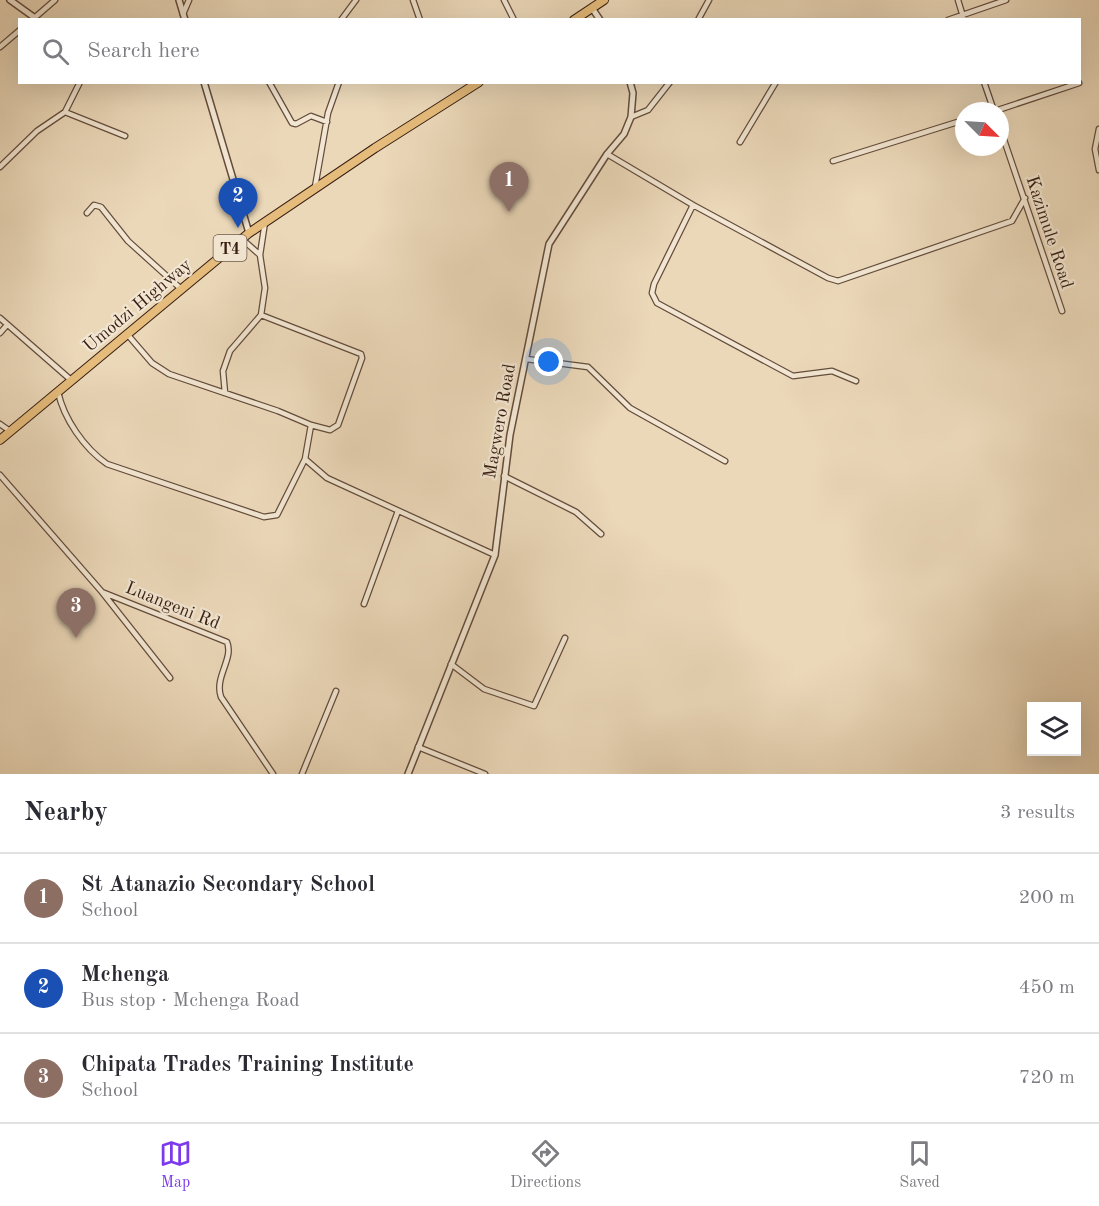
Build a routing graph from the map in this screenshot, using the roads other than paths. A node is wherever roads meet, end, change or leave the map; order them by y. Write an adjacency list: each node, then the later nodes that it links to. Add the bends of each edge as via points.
1 (10, 0): 14 (street)
2 (55, 0): 15 (street)
3 (179, 0): 12 (street)
4 (189, 0): 12 (street)
5 (356, 0): 16 (street)
6 (413, 0): 17 (street)
7 (504, 0): 18 (street)
8 (709, 0): 21 (street)
9 (958, 0): 13 (street)
10 (1006, 0): 13 (street)
11 (597, 3): 19 (highway); 20 (street)
12 (184, 17)
13 (963, 17)
14 (32, 18)
15 (34, 18)
16 (342, 18)
17 (419, 18)
18 (513, 18)
19 (577, 18)
20 (600, 18)
21 (699, 18)
22 (18, 32): 23 (street)
23 (0, 47)
24 (79, 84): 36 (street)
25 (205, 84): 53 (street)
26 (270, 84): 38 (street, via 292,123 311,116)
27 (338, 84): 38 (street)
28 (476, 84): 48 (highway, Umodzi Highway / T4)
29 (631, 84): 37 (street, Magwero Road)
30 (668, 84): 37 (street, via 648,110)
31 (775, 84): 42 (street)
32 (985, 84): 34 (street)
33 (1076, 84): 35 (street)
34 (992, 102)
35 (1009, 106)
36 (65, 112): 41 (street); 46 (street, via 37,131)
37 (631, 117): 44 (street, Magwero Road, via 624,134)
38 (327, 122): 48 (street)
39 (955, 123): 45 (street)
40 (1099, 129): 47 (street, via 1095,149)
41 (125, 136)
42 (740, 142)
43 (1009, 153): 49 (street, Kazimule Road)
44 (607, 154): 50 (street); 63 (street, Magwero Road, via 549,244)
45 (833, 161)
46 (0, 167)
47 (1099, 170)
48 (315, 187): 52 (highway, Umodzi Highway / T4)
49 (1025, 198): 50 (street, via 1012,221 838,281); 57 (street, Kazimule Road)
50 (693, 205): 65 (street, via 654,284 652,293 657,303 793,376 832,371)
51 (87, 213): 56 (street, via 94,205 101,207 128,241)
52 (265, 222): 53 (highway, Umodzi Highway / T4); 55 (street)
53 (249, 233): 54 (highway, Umodzi Highway / T4)
54 (242, 239): 55 (street); 56 (highway, Umodzi Highway / T4)
55 (260, 255): 58 (street, via 265,288)
56 (180, 288): 62 (highway, Umodzi Highway / T4)
57 (1062, 311)
58 (261, 315): 67 (street, via 230,351 224,371); 69 (street, via 361,354 338,424 330,430)
59 (0, 318): 60 (street)
60 (7, 325): 61 (street); 64 (street)
61 (0, 333)
62 (127, 334): 64 (highway, Umodzi Highway / T4); 67 (street, via 160,369)
63 (525, 360): 73 (street, via 588,367 630,408); 75 (street, Magwero Road)
64 (71, 380): 66 (highway, Umodzi Highway / T4)
65 (856, 381)
66 (58, 392): 70 (highway, Umodzi Highway / T4); 72 (street, via 63,414 107,464 264,517 277,515)
67 (225, 393): 69 (street)
68 (0, 424): 70 (street)
69 (311, 425): 72 (street)
70 (10, 431): 71 (highway, Umodzi Highway / T4)
71 (0, 440)
72 (305, 459): 76 (street, via 327,478)
73 (725, 461)
74 (0, 475): 79 (street, Luangeni Rd)
75 (504, 476): 77 (street, via 576,512); 78 (street, Magwero Road)
76 (398, 511): 78 (street); 80 (street)
77 (601, 534)
78 (495, 555): 82 (street, Magwero Road)
79 (102, 592): 83 (street, Luangeni Rd); 86 (street, Luangeni Rd, via 227,642 229,651 218,682 221,697)
80 (364, 604)
81 (564, 638): 82 (street, via 532,706 484,689)
82 (451, 664): 85 (street, Magwero Road)
83 (170, 678)
84 (336, 691): 87 (street)
85 (418, 747): 88 (street, Magwero Road); 89 (street)
86 (273, 774)
87 (302, 774)
88 (408, 774)
89 (485, 774)

